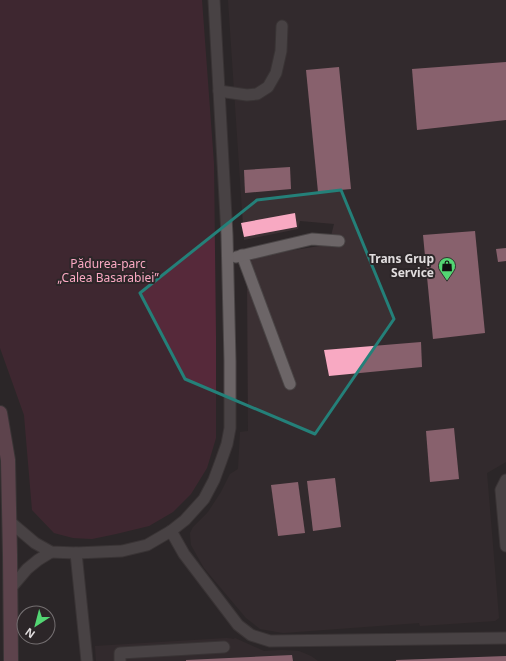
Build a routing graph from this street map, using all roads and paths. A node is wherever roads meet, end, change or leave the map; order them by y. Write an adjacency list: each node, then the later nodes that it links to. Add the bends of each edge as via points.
1 (214, 0): 3 (street)
2 (282, 26): 3 (street, via 281,51 276,73 268,87 257,94)
3 (219, 92): 6 (street)
4 (339, 241): 5 (street, via 312,239)
5 (242, 255): 6 (street); 7 (street)
6 (228, 259): 13 (street, via 230,428 227,444 204,499)
7 (290, 384)
8 (0, 413): 10 (main road)
9 (0, 448): 10 (main road)
10 (5, 461): 12 (main road)
11 (506, 480): 14 (street, via 501,490)
12 (9, 521): 15 (street, via 35,543); 17 (main road)
13 (171, 531): 16 (street, via 147,545 122,551); 18 (street, via 184,554 238,625 251,635 270,641)
14 (506, 546)
15 (51, 552): 16 (street); 17 (street, via 27,569)
16 (76, 553): 21 (street)
17 (7, 595): 20 (main road)
18 (506, 638)
19 (224, 647): 22 (street, via 120,653)
20 (11, 661)
21 (87, 661)
22 (120, 661)

